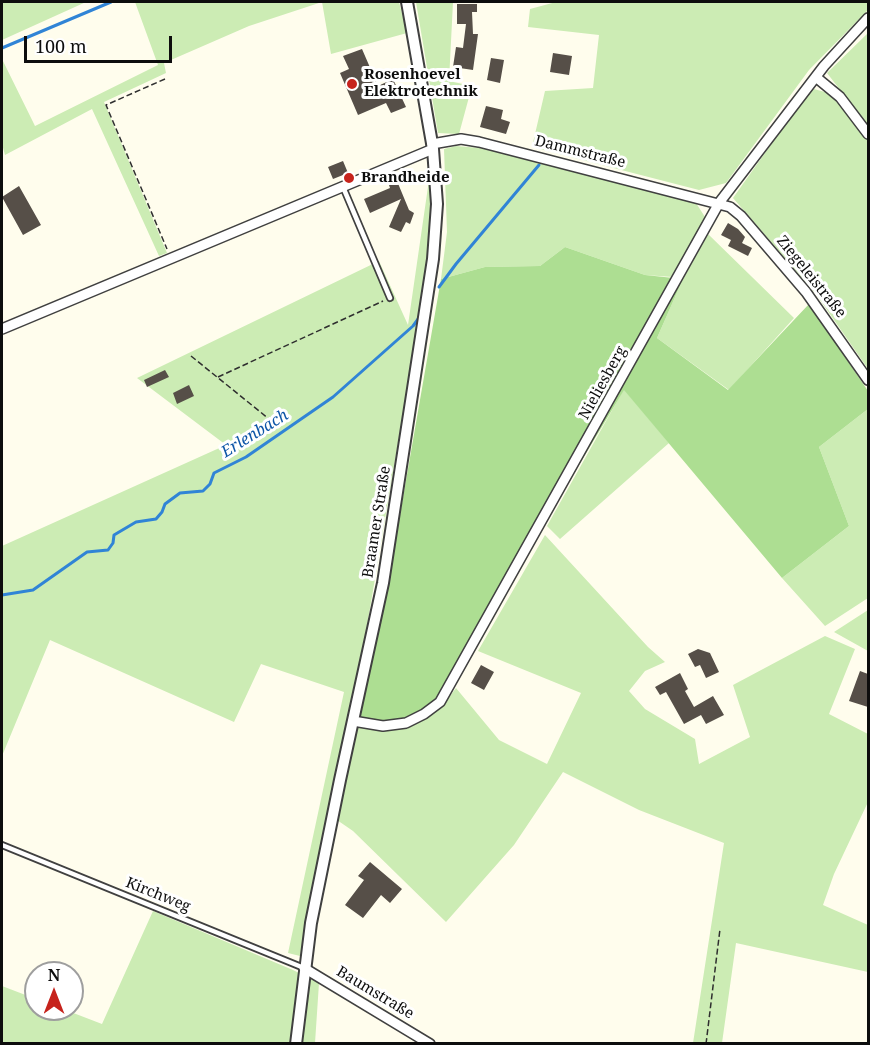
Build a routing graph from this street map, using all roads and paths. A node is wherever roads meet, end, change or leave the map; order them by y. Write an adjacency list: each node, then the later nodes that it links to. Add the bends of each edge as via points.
1 (407, 2): 6 (street, Braamer Straße)
2 (868, 18): 3 (street, Nieliesberg)
3 (817, 78): 5 (street, via 840,97); 8 (street, Nieliesberg)
4 (165, 79): 9 (path, via 106,105)
5 (868, 134)
6 (433, 146): 7 (street); 8 (street, Dammstraße, via 461,139 479,142); 16 (street, Braamer Straße, via 434,259 383,583)
7 (343, 187): 9 (street); 10 (lane)
8 (720, 203): 14 (street, Ziegeleistraße, via 741,216 806,292); 16 (street, Nieliesberg, via 440,702 406,723 383,726)
9 (171, 258): 11 (street)
10 (390, 298): 13 (path)
11 (2, 329)
12 (191, 356): 13 (path)
13 (218, 376): 15 (path)
14 (868, 380)
15 (274, 423)
16 (353, 721): 19 (street, Braamer Straße)
17 (2, 845): 19 (lane, Kirchweg)
18 (720, 928): 22 (path)
19 (304, 968): 20 (street, Braamer Straße); 21 (street, Baumstraße)
20 (297, 1044)
21 (430, 1044)
22 (706, 1044)

